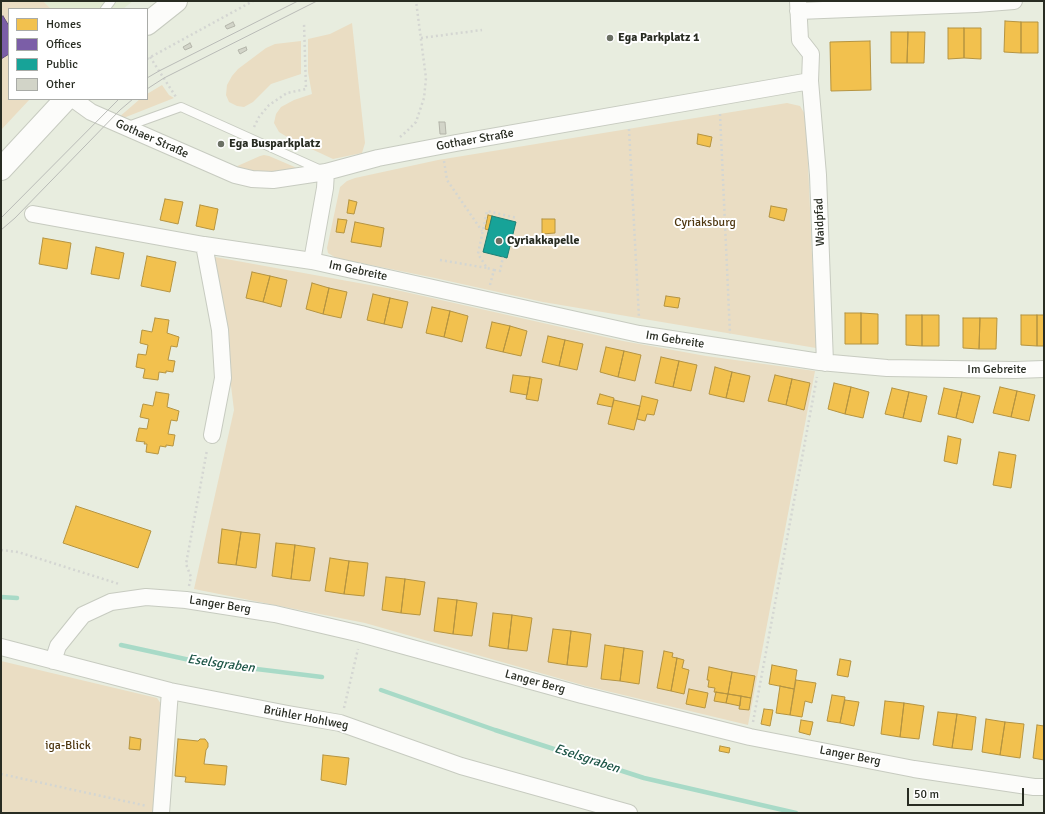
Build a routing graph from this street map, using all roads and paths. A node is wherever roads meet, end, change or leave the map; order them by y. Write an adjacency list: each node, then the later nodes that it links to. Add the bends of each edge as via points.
1 (176, 1): 6 (main road)
2 (253, 1): 10 (path)
3 (416, 1): 9 (path)
4 (1014, 1): 5 (street, via 976,4)
5 (798, 6): 11 (street, via 800,40 811,54)
6 (148, 23)
7 (304, 23): 18 (path, via 306,88 287,93 269,105 259,117)
8 (482, 30): 9 (path)
9 (421, 38): 19 (path, via 426,78 424,98 416,122 408,132)
10 (150, 57): 14 (path)
11 (810, 81): 22 (street, Gothaer Straße, via 456,143 378,158); 35 (street, Waidpfad, via 818,175)
12 (65, 100): 21 (main road)
13 (74, 100): 16 (street, Gothaer Straße, via 91,112)
14 (181, 107): 16 (lane); 18 (lane)
15 (720, 114): 34 (path)
16 (125, 127): 22 (street, Gothaer Straße, via 235,175 252,179 273,180)
17 (629, 129): 33 (path)
18 (249, 138): 22 (lane)
19 (397, 139)
20 (444, 160): 25 (path, via 447,180)
21 (1, 169)
22 (326, 172): 29 (street, Im Gebreite)
23 (33, 214): 26 (street, Im Gebreite)
24 (517, 218): 25 (path, via 487,211)
25 (483, 231): 30 (path, via 478,254)
26 (204, 244): 29 (street, Im Gebreite); 37 (street, via 220,330 223,378)
27 (503, 257): 31 (path, via 500,271)
28 (440, 260): 30 (path)
29 (312, 261): 35 (street, Im Gebreite, via 639,334)
30 (487, 268): 31 (path)
31 (494, 270): 32 (path)
32 (490, 283)
33 (639, 318)
34 (730, 334)
35 (823, 362): 36 (street, Im Gebreite, via 886,368); 46 (path)
36 (1044, 369)
37 (212, 435): 40 (path, via 186,564 191,577)
38 (1, 550): 39 (path, via 18,552 127,587)
39 (136, 598): 40 (street, Langer Berg); 43 (street, Langer Berg, via 111,602 83,615 58,646)
40 (186, 600): 46 (street, Langer Berg, via 276,614 361,634 582,696)
41 (359, 646): 45 (path)
42 (1, 647): 43 (street, Brühler Hohlweg)
43 (54, 661): 44 (street, Brühler Hohlweg)
44 (170, 691): 49 (street); 50 (street, Brühler Hohlweg, via 340,723 461,766)
45 (344, 707)
46 (750, 737): 48 (street, Langer Berg, via 914,769)
47 (1, 774): 49 (path)
48 (1044, 787)
49 (161, 811)
50 (629, 813)

